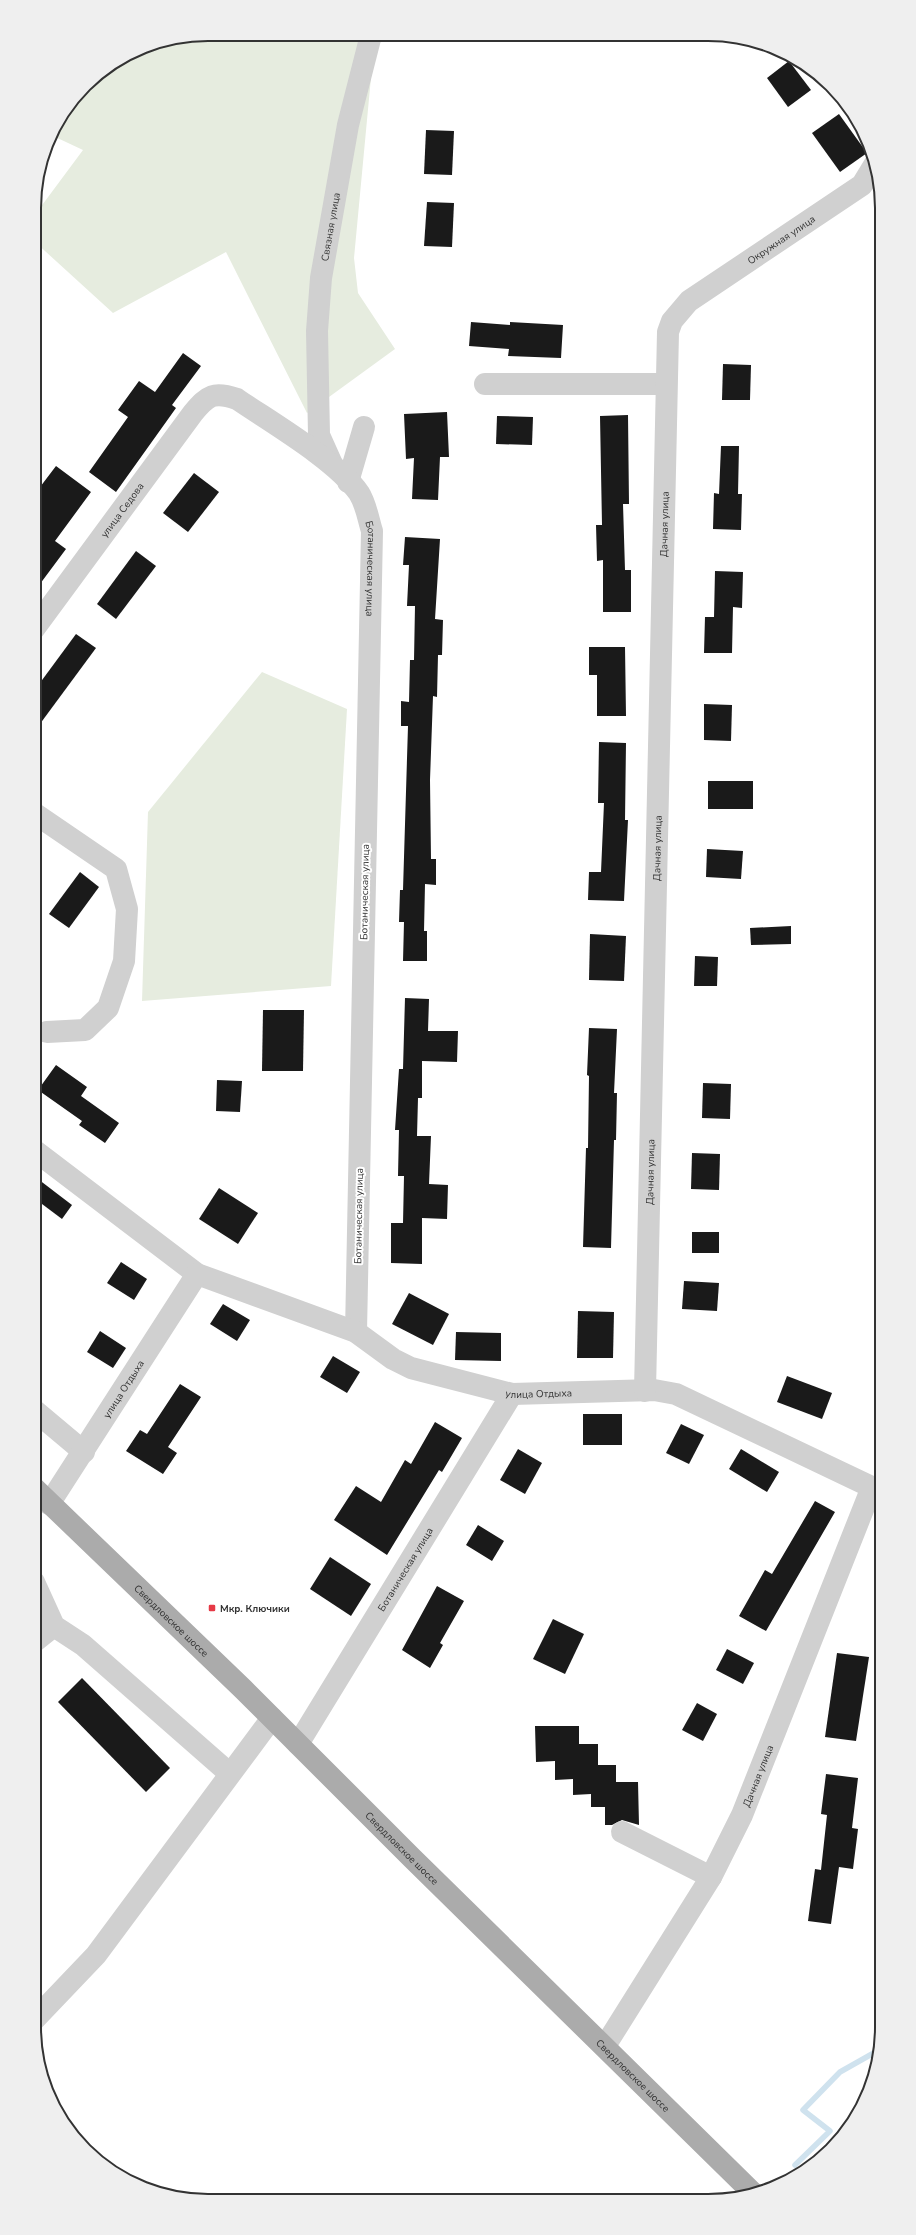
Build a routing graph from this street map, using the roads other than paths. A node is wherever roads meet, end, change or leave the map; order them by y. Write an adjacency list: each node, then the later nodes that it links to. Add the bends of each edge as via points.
1 (369, 41): 7 (street, Связная улица, via 348,125 321,278 317,331 319,435)
2 (871, 171): 3 (street, Окружная улица, via 862,185 689,301)
3 (681, 310): 5 (street, Дачная улица, via 672,321 668,332)
4 (485, 384): 5 (street)
5 (666, 384): 15 (street, Дачная улица)
6 (364, 427): 8 (street)
7 (333, 465): 8 (street, Ботаническая улица); 9 (street, улица Седова, via 237,399 226,395 213,395 193,413)
8 (348, 482): 14 (street, Ботаническая улица, via 359,493 372,531)
9 (41, 619)
10 (41, 818): 11 (street, via 116,869 127,909 124,961 108,1008 85,1030)
11 (47, 1032)
12 (41, 1155): 13 (street, улица Отдыха)
13 (197, 1274): 14 (street, улица Отдыха); 18 (street, улица Отдыха)
14 (356, 1332): 16 (street, улица Отдыха, via 393,1359 411,1368)
15 (645, 1391): 16 (street, улица Отдыха); 19 (street, улица Отдыха, via 676,1394)
16 (512, 1394): 26 (street, Ботаническая улица)
17 (41, 1416): 18 (street)
18 (84, 1452): 21 (street, улица Отдыха)
19 (875, 1488)
20 (875, 1494): 29 (street, Дачная улица, via 742,1815)
21 (42, 1498): 25 (main road, Свердловское шоссе)
22 (41, 1597): 23 (street)
23 (54, 1626): 24 (street); 27 (street, via 89,1650)
24 (41, 1636)
25 (272, 1718): 26 (main road, Свердловское шоссе); 27 (street)
26 (298, 1744): 31 (main road, Свердловское шоссе)
27 (229, 1773): 30 (street, via 96,1955)
28 (622, 1832): 29 (street)
29 (712, 1877): 31 (street, Дачная улица)
30 (41, 2013)
31 (605, 2046): 32 (main road, Свердловское шоссе)
32 (749, 2189)

